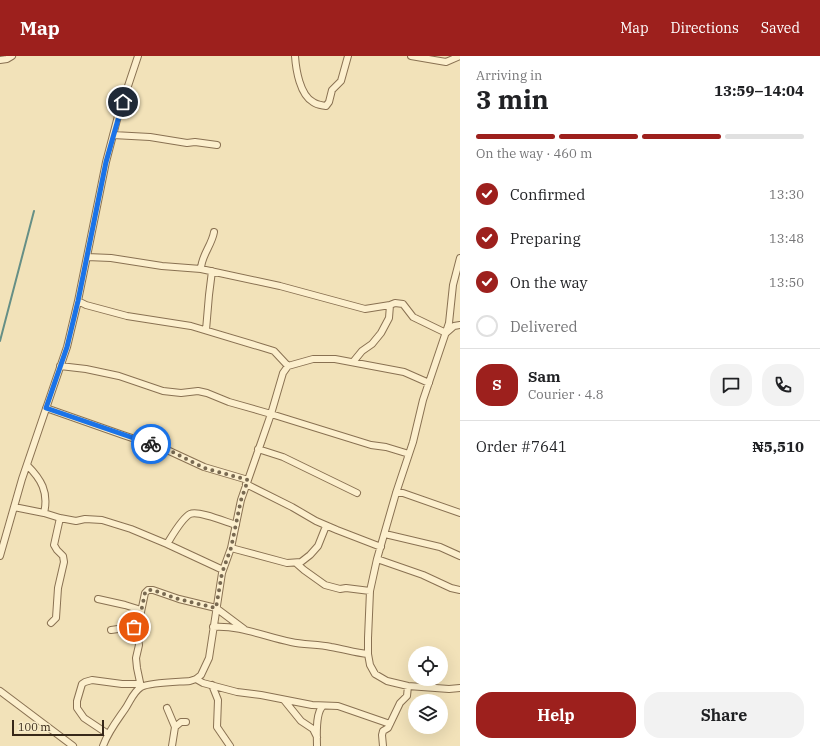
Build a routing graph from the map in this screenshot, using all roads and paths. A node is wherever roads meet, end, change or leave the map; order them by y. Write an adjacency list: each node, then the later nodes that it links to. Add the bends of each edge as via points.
1 (138, 56): 8 (street)
2 (295, 56): 3 (street, via 297,75 306,96 312,102 326,106 330,102 332,90 341,81)
3 (348, 56)
4 (411, 56): 5 (street, via 446,62)
5 (460, 56)
6 (9, 57): 7 (street)
7 (0, 60)
8 (113, 135): 9 (street); 11 (street)
9 (217, 145)
10 (214, 232): 13 (street)
11 (87, 257): 13 (street); 15 (street)
12 (460, 258): 19 (street)
13 (201, 269): 14 (street)
14 (212, 271): 16 (street, via 365,309); 18 (street)
15 (78, 301): 18 (street, via 127,316); 21 (street)
16 (390, 305): 19 (street, via 403,304 413,317); 20 (street, via 389,318 381,333)
17 (460, 325): 19 (street, via 454,326)
18 (206, 330): 22 (street, via 274,351)
19 (446, 333): 23 (street)
20 (353, 362): 22 (street, via 335,358 313,359); 23 (street, via 404,372)
21 (60, 366): 24 (street); 25 (street, via 119,376 163,391 181,394 198,391 207,393 228,402)
22 (288, 366): 25 (street, via 283,373)
23 (429, 383): 27 (street)
24 (46, 408): 28 (street); 29 (street, via 123,436 165,448 204,468)
25 (271, 414): 26 (street); 27 (street)
26 (258, 449): 29 (street); 30 (street, via 283,457)
27 (409, 454): 31 (street)
28 (27, 464): 32 (street); 33 (street, via 46,493)
29 (247, 482): 36 (street); 37 (street)
30 (357, 493)
31 (396, 493): 34 (street, via 404,493); 38 (street)
32 (14, 508): 33 (street); 42 (street)
33 (44, 513): 35 (street)
34 (460, 513)
35 (60, 518): 39 (street, via 76,521 102,520); 52 (street, via 54,545 63,556 64,562 58,588 56,618)
36 (236, 525): 39 (street, via 197,513 190,514 182,521); 41 (street)
37 (326, 526): 40 (street); 45 (street, via 318,546 301,562)
38 (385, 534): 40 (street); 43 (street, via 440,547)
39 (167, 544): 46 (street)
40 (381, 547): 44 (street)
41 (231, 548): 45 (street, via 287,563); 46 (street)
42 (0, 556)
43 (460, 556)
44 (377, 560): 47 (street); 48 (street)
45 (296, 563): 48 (street, via 325,585)
46 (223, 570): 50 (street)
47 (460, 590)
48 (370, 591): 57 (street)
49 (98, 598): 51 (street)
50 (216, 608): 51 (street, via 148,590); 53 (street); 54 (street)
51 (141, 610): 56 (street)
52 (51, 623)
53 (213, 628): 54 (street); 58 (street, via 209,658 201,675)
54 (244, 629): 57 (street, via 292,643)
55 (111, 630): 56 (street, via 134,627)
56 (137, 631): 61 (street, via 139,645 136,668)
57 (368, 654): 62 (street, via 375,674 387,681)
58 (196, 679): 60 (street); 61 (street)
59 (126, 684): 61 (street); 65 (street); 72 (street, via 92,680 82,684 77,708 84,718)
60 (212, 685): 66 (street); 77 (street, via 218,700 217,727)
61 (141, 686): 65 (street)
62 (408, 686): 63 (street); 70 (street, via 406,696)
63 (460, 688)
64 (0, 691): 74 (street)
65 (134, 694): 72 (street)
66 (284, 700): 67 (street); 73 (street, via 301,721 313,729)
67 (323, 706): 70 (street, via 338,706); 73 (street, via 318,714)
68 (167, 708): 71 (street)
69 (186, 722): 71 (street, via 181,722)
70 (390, 724): 79 (street, via 383,731)
71 (175, 727): 76 (street)
72 (108, 734): 75 (street)
73 (317, 737): 78 (street)
74 (73, 746)
75 (103, 746)
76 (172, 746)
77 (230, 746)
78 (317, 746)
79 (383, 746)

